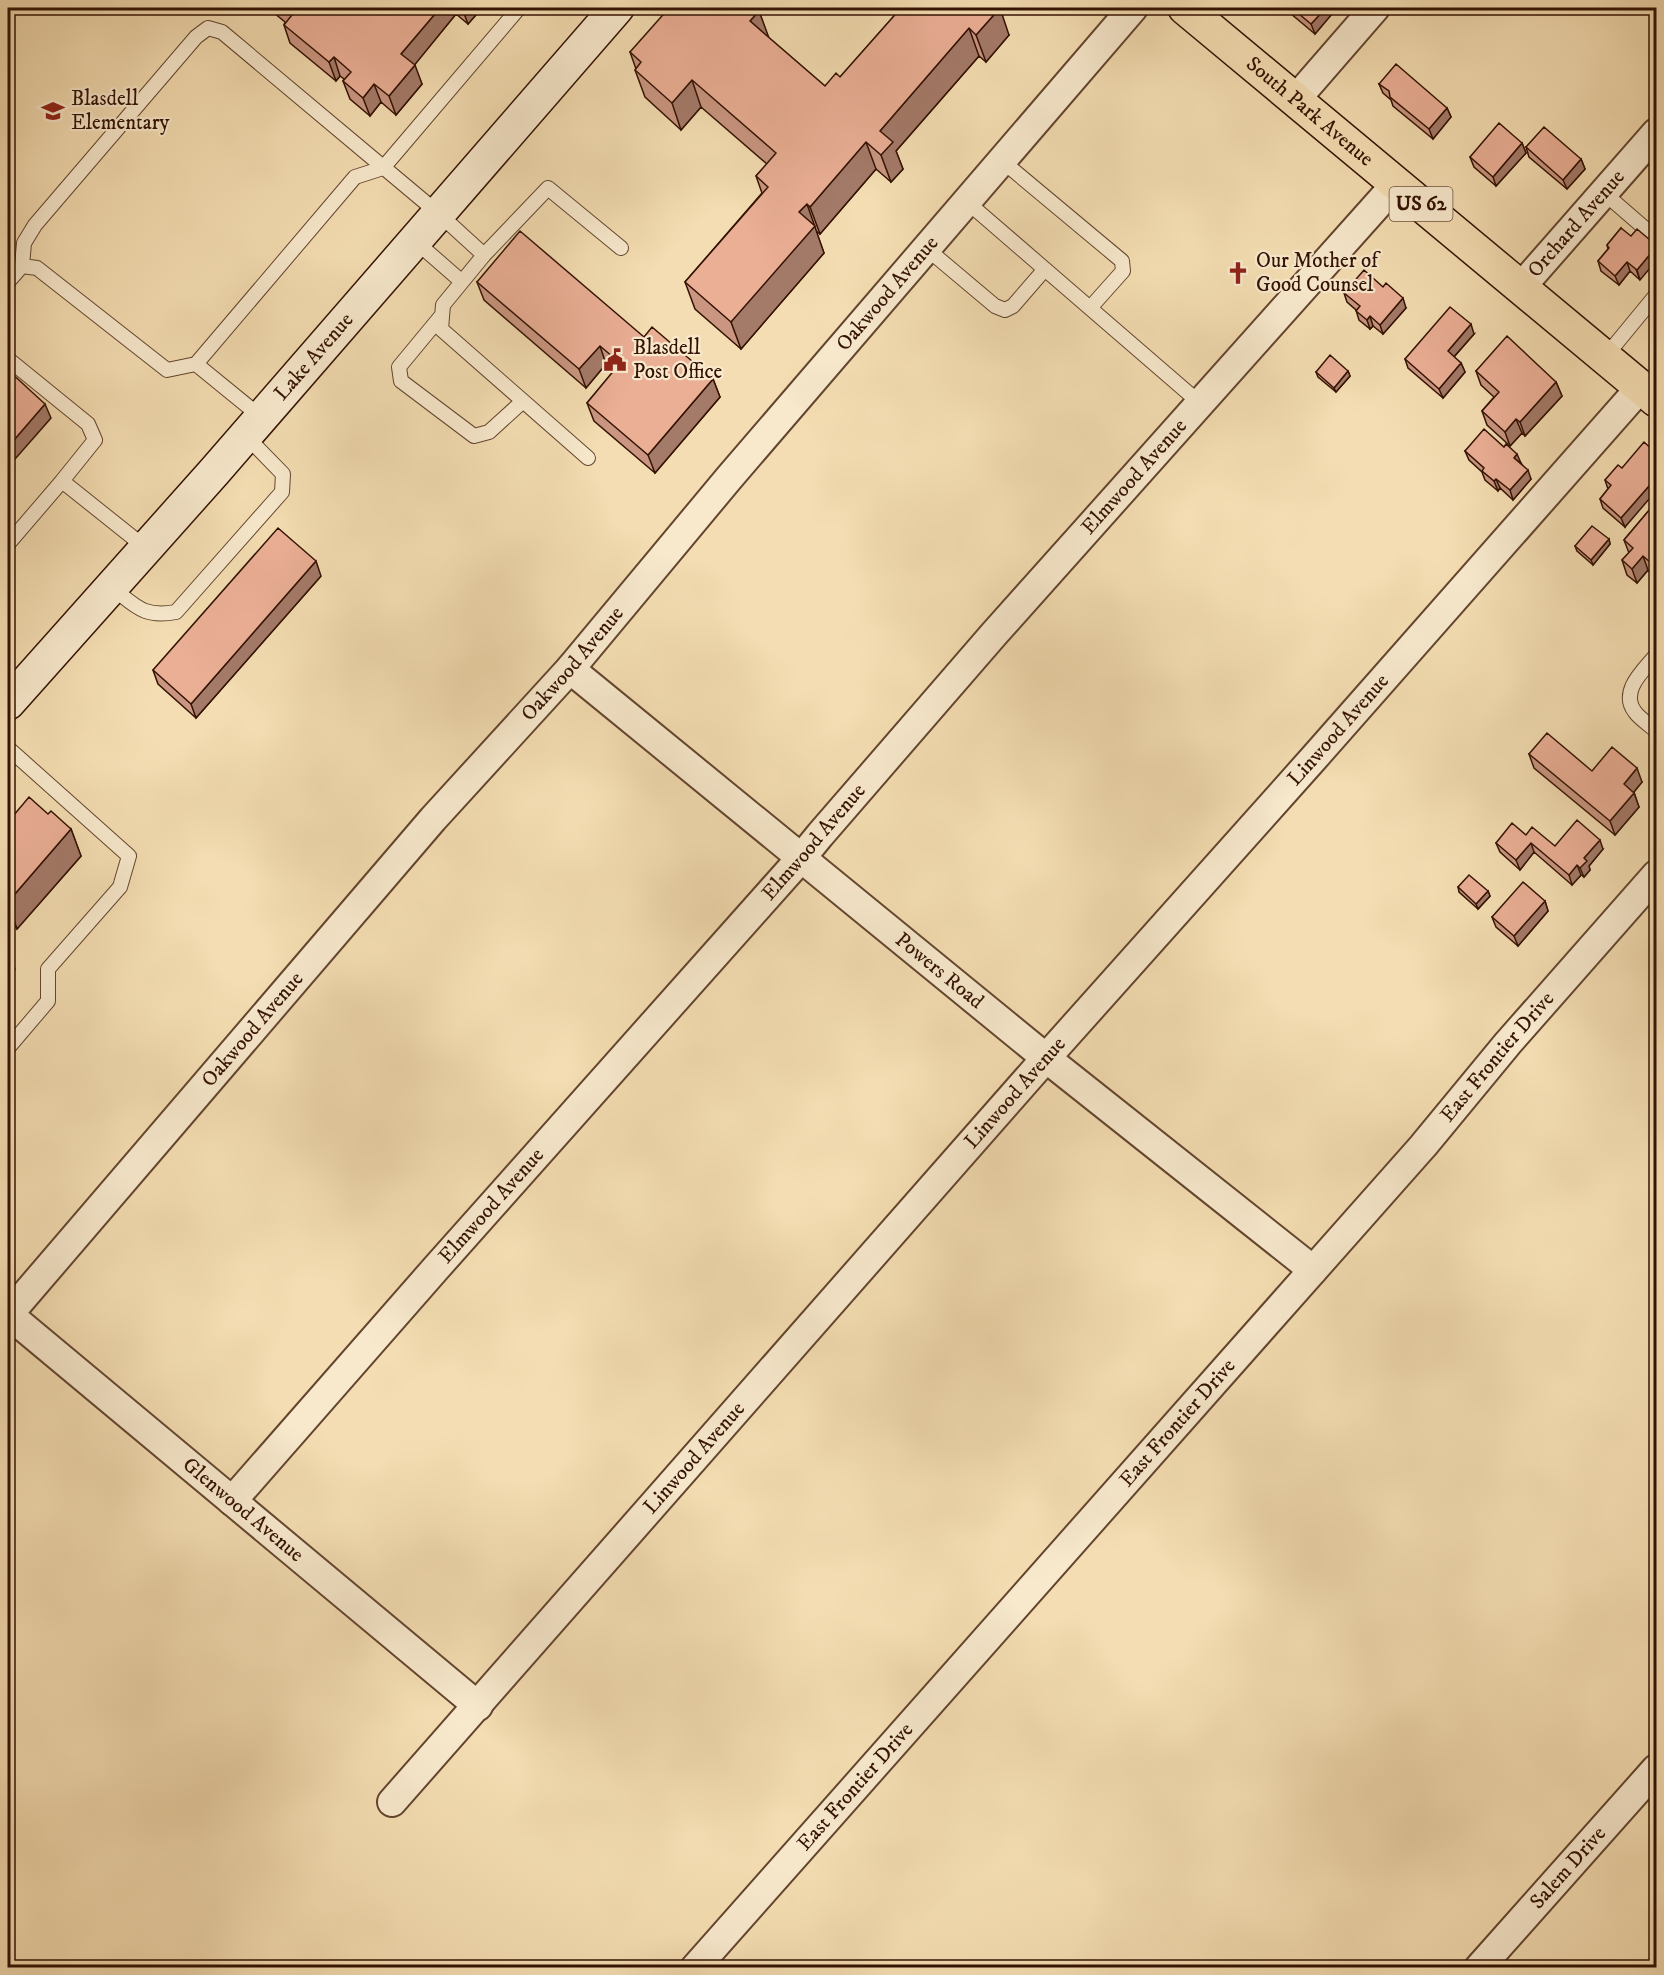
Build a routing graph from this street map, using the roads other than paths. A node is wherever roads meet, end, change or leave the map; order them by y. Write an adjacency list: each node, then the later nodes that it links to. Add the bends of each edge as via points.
1 (519, 8): 9 (lane)
2 (1132, 8): 8 (street, Oakwood Avenue)
3 (1185, 8): 6 (main road, South Park Avenue / US 62)
4 (1375, 8): 6 (street)
5 (607, 14): 13 (street, Lake Avenue)
6 (1296, 99): 10 (main road, South Park Avenue / US 62)
7 (1656, 133): 11 (street, Orchard Avenue)
8 (1001, 160): 12 (street, Oakwood Avenue); 25 (lane, via 1122,261 1123,271)
9 (383, 168): 13 (lane); 19 (lane, via 222,32 208,28 196,37 35,225 24,243); 29 (lane, via 355,177)
10 (1396, 184): 23 (main road, South Park Avenue / US 62); 32 (street, Elmwood Avenue)
11 (1604, 193): 14 (lane); 23 (street, Orchard Avenue)
12 (966, 201): 17 (street, Oakwood Avenue); 20 (lane)
13 (438, 213): 15 (street, Lake Avenue); 18 (lane)
14 (1656, 238)
15 (414, 240): 21 (lane); 33 (street, Lake Avenue)
16 (621, 248): 18 (lane, via 548,188)
17 (926, 248): 20 (lane, via 995,306 1005,310); 40 (street, Oakwood Avenue)
18 (484, 255): 21 (lane)
19 (22, 266): 22 (lane); 29 (lane, via 37,268 167,370)
20 (1045, 269): 25 (lane)
21 (461, 281): 26 (lane, via 443,305)
22 (8, 282)
23 (1521, 287): 27 (main road, South Park Avenue / US 62)
24 (1656, 295): 27 (lane)
25 (1090, 308): 32 (lane)
26 (442, 315): 31 (lane, via 441,329); 31 (lane, via 399,367 401,381 474,436 489,432)
27 (1605, 357): 30 (main road, South Park Avenue / US 62)
28 (8, 359): 35 (lane, via 88,424 95,440)
29 (196, 364): 33 (lane)
30 (1649, 393): 47 (street, Linwood Avenue, via 1313,759)
31 (523, 401): 34 (lane)
32 (1201, 404): 44 (street, Elmwood Avenue, via 994,634)
33 (253, 426): 37 (street, Lake Avenue); 38 (lane, via 283,474 282,492 176,612 145,613)
34 (588, 458)
35 (62, 481): 36 (lane); 37 (lane)
36 (8, 544)
37 (146, 548): 38 (street, Lake Avenue)
38 (111, 587): 41 (street, Lake Avenue)
39 (1656, 655): 42 (lane, via 1632,683 1629,699 1635,712)
40 (570, 669): 44 (street, Powers Road); 49 (street, Oakwood Avenue, via 433,819)
41 (8, 704)
42 (1656, 731)
43 (8, 748): 46 (lane, via 129,856 120,887 48,969 48,1001)
44 (802, 857): 47 (street, Powers Road); 50 (street, Elmwood Avenue)
45 (1656, 875): 48 (street, East Frontier Drive)
46 (8, 1048)
47 (1046, 1058): 48 (street, Powers Road); 51 (street, Linwood Avenue)
48 (1313, 1270): 54 (street, East Frontier Drive)
49 (8, 1314): 50 (street, Glenwood Avenue)
50 (232, 1501): 51 (street, Glenwood Avenue)
51 (478, 1706): 53 (street, Linwood Avenue)
52 (1656, 1769): 55 (street, Salem Drive)
53 (392, 1802)
54 (695, 1968)
55 (1479, 1968)

